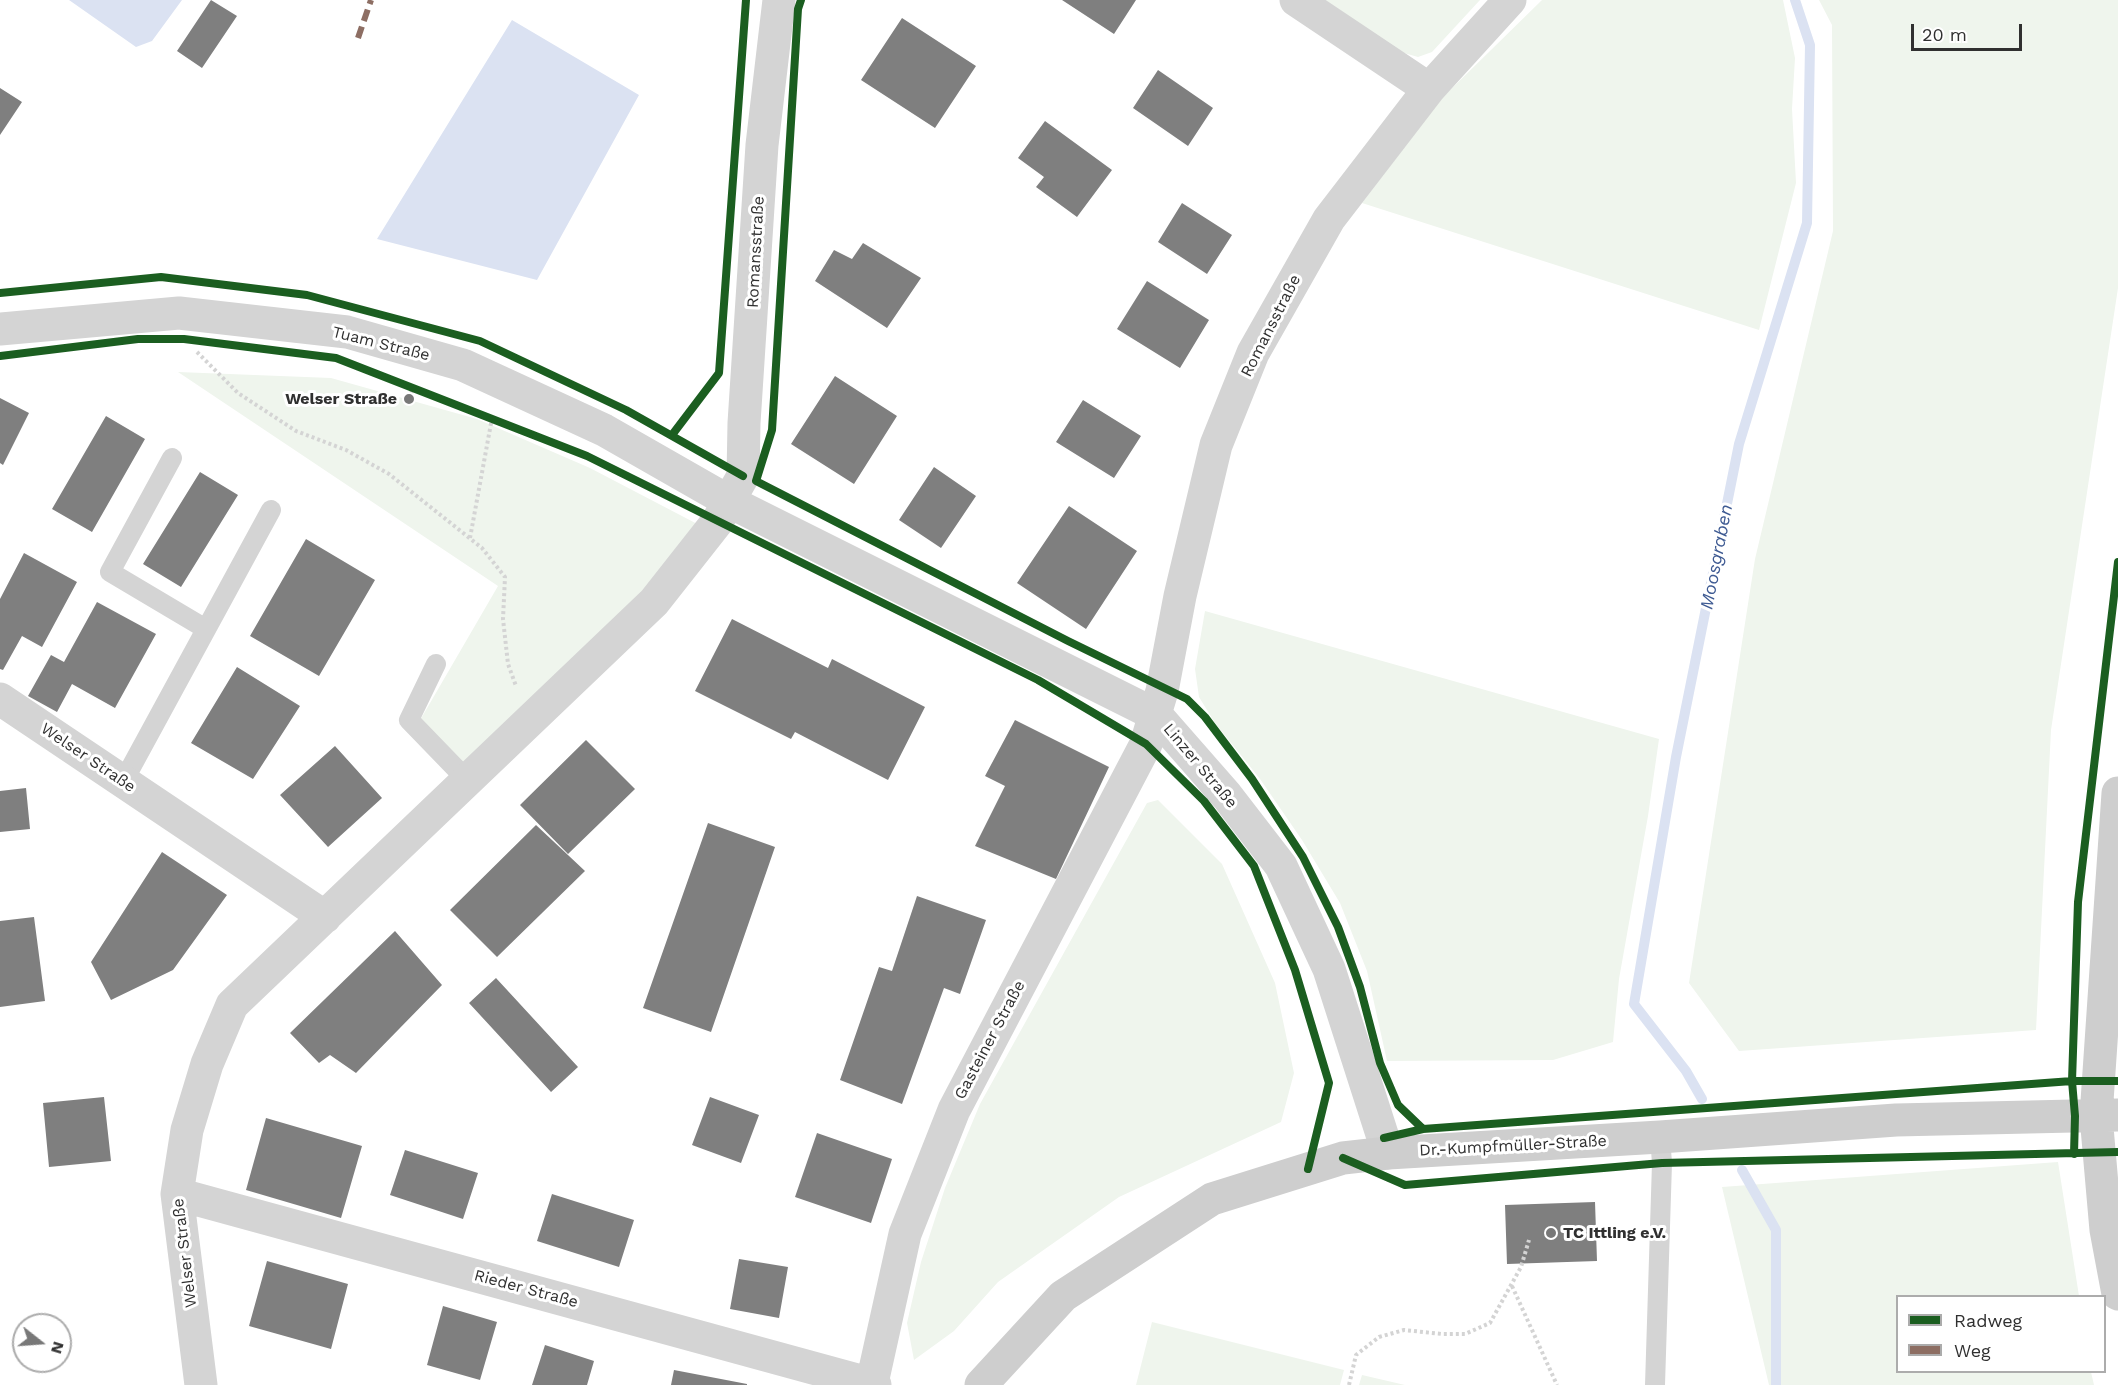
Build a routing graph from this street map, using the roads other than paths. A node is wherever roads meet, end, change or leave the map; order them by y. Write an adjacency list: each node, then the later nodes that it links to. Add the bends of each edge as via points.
1 (779, 0): 7 (street, Romansstraße, via 762,145 743,476)
2 (1296, 0): 4 (street)
3 (1510, 0): 4 (street, Romansstraße)
4 (1429, 89): 12 (street, Romansstraße, via 1329,219 1253,353 1216,445)
5 (0, 329): 7 (street, Tuam Straße, via 178,313 347,332 463,365 604,430)
6 (172, 458): 9 (lane, via 110,572)
7 (730, 502): 12 (street, Linzer Straße); 13 (street, Welser Straße, via 654,602)
8 (271, 510): 9 (lane)
9 (206, 628): 14 (lane)
10 (436, 664): 13 (lane, via 409,720)
11 (0, 699): 14 (street, Welser Straße)
12 (1156, 715): 19 (street, Linzer Straße, via 1227,796 1281,866 1329,969); 22 (street, Gasteiner Straße, via 1146,744 954,1110 905,1234)
13 (468, 781): 16 (street, Welser Straße)
14 (123, 782): 16 (street, Welser Straße)
15 (2118, 793): 17 (street)
16 (325, 917): 20 (street, Welser Straße, via 232,1005 207,1064 187,1130)
17 (2107, 1116): 18 (street, Dr.-Kumpfmüller-Straße, via 1896,1119); 21 (street, via 2106,1230)
18 (1660, 1137): 19 (street, Dr.-Kumpfmüller-Straße); 25 (lane)
19 (1388, 1154): 24 (street, Dr.-Kumpfmüller-Straße, via 1343,1158 1212,1199 1063,1296)
20 (177, 1194): 22 (street, Rieder Straße); 23 (street, Welser Straße)
21 (2118, 1294)
22 (873, 1384)
23 (201, 1385)
24 (981, 1385)
25 (1655, 1385)

